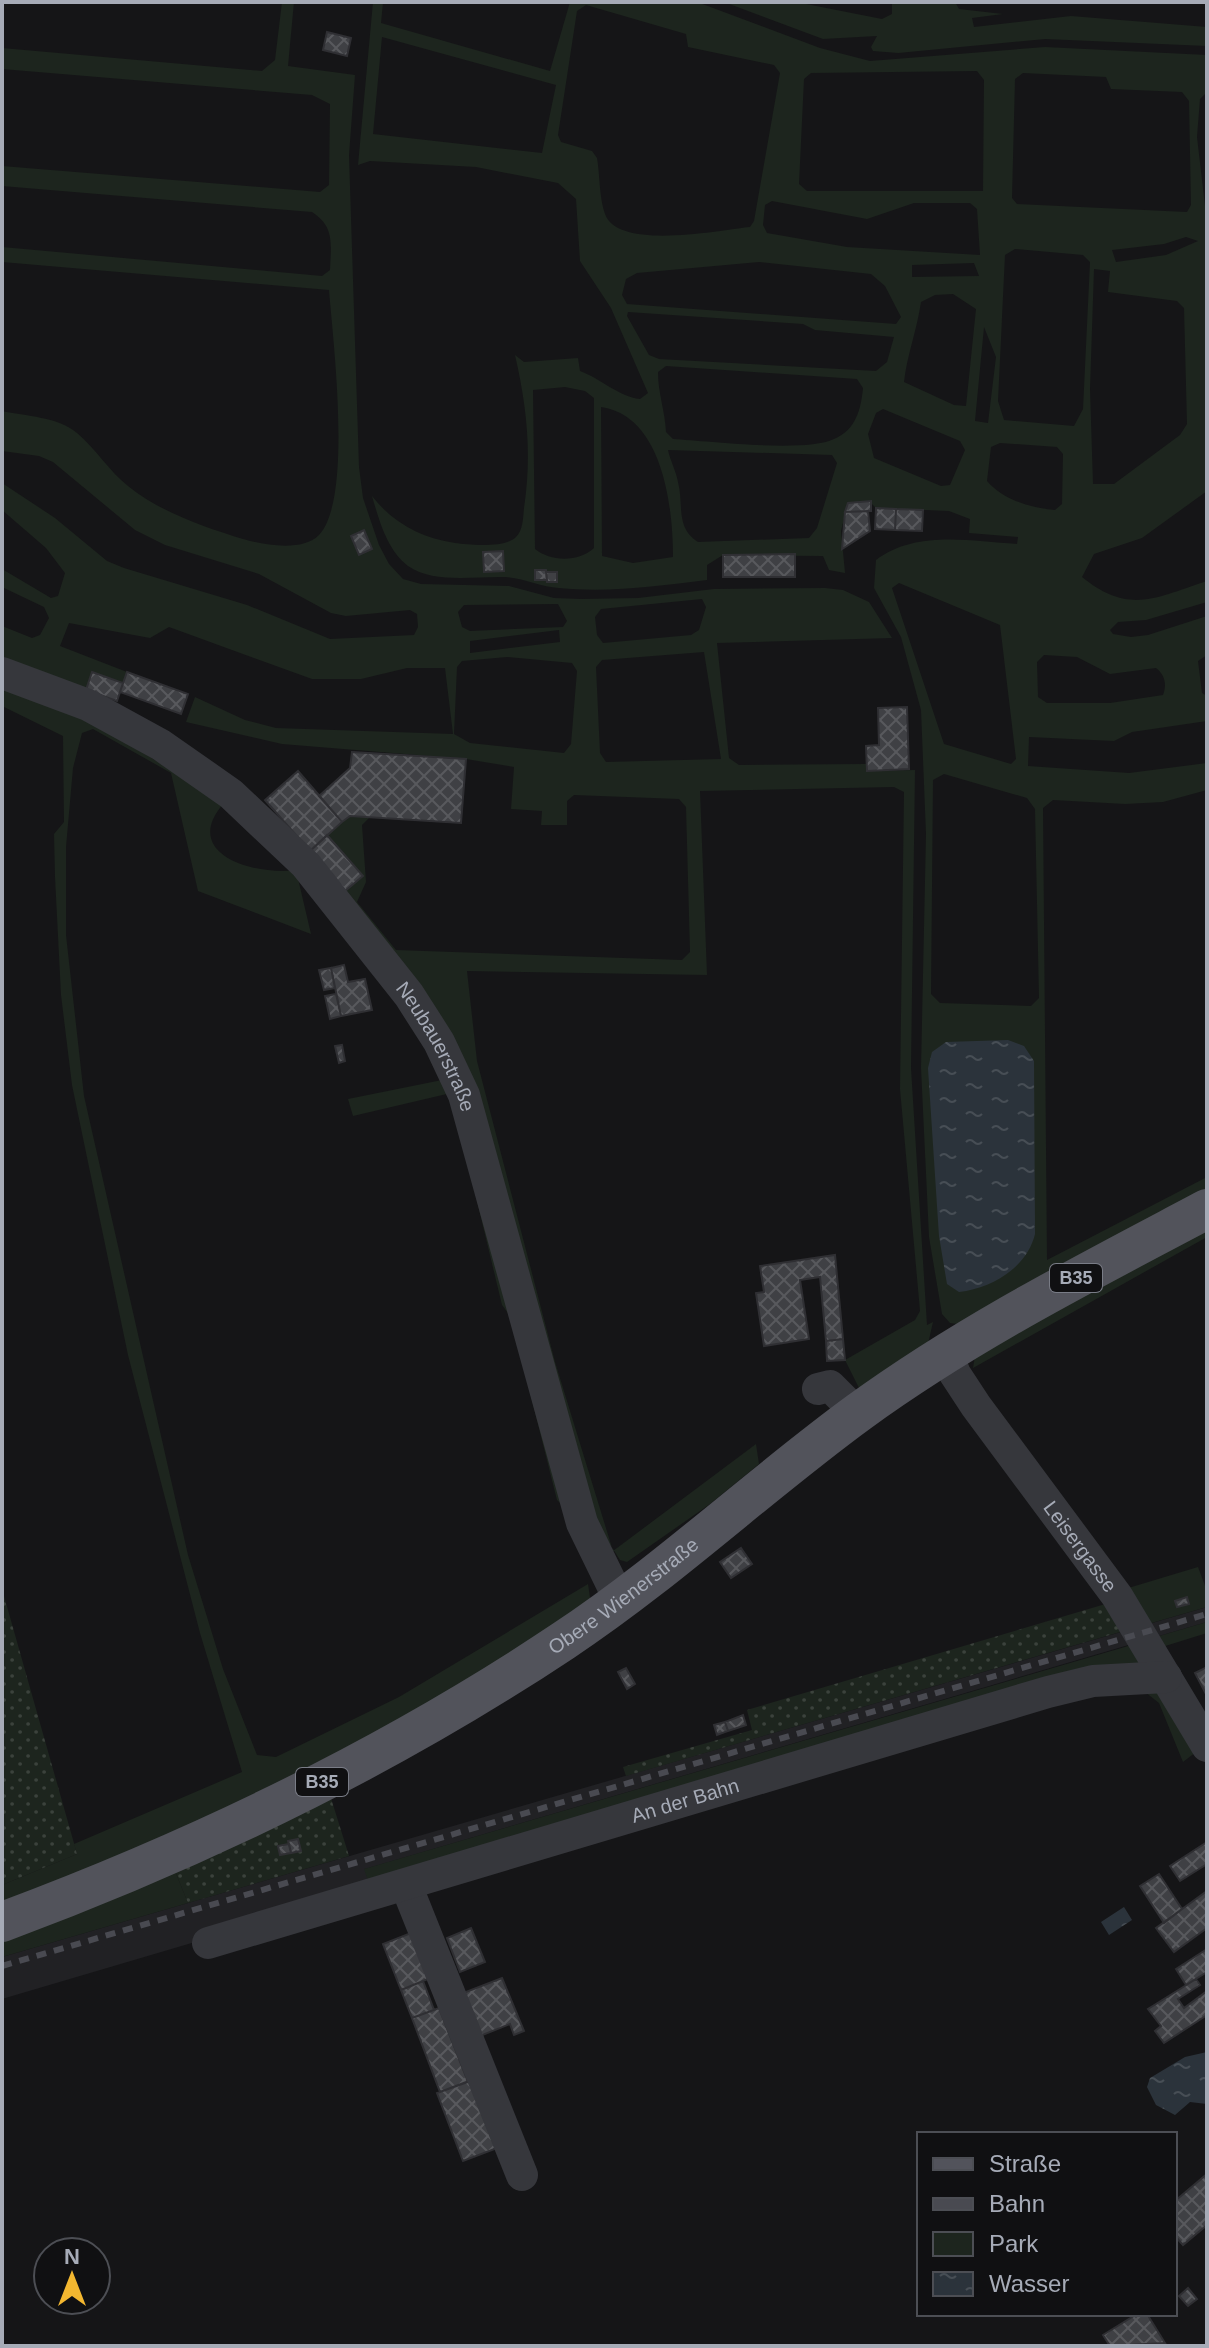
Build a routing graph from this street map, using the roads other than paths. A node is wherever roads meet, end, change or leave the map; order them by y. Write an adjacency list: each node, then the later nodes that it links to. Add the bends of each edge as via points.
1 (2, 673): 6 (street, Neubauerstraße, via 88,705 161,745 231,794 306,865 409,995 464,1095 582,1523)
2 (1207, 1209): 3 (main road, Obere Wienerstraße / B35)
3 (946, 1351): 5 (main road, Obere Wienerstraße / B35); 7 (street, Leisergasse, via 976,1406 1117,1596)
4 (818, 1389): 5 (street, via 830,1386)
5 (857, 1413): 6 (main road, Obere Wienerstraße / B35)
6 (620, 1601): 10 (main road, Obere Wienerstraße / B35, via 488,1689 322,1782 144,1866)
7 (1166, 1677): 8 (street, Leisergasse); 9 (street, An der Bahn, via 1093,1681 1048,1692)
8 (1207, 1746)
9 (406, 1885): 11 (street, An der Bahn); 12 (street)
10 (2, 1922)
11 (208, 1943)
12 (522, 2175)

